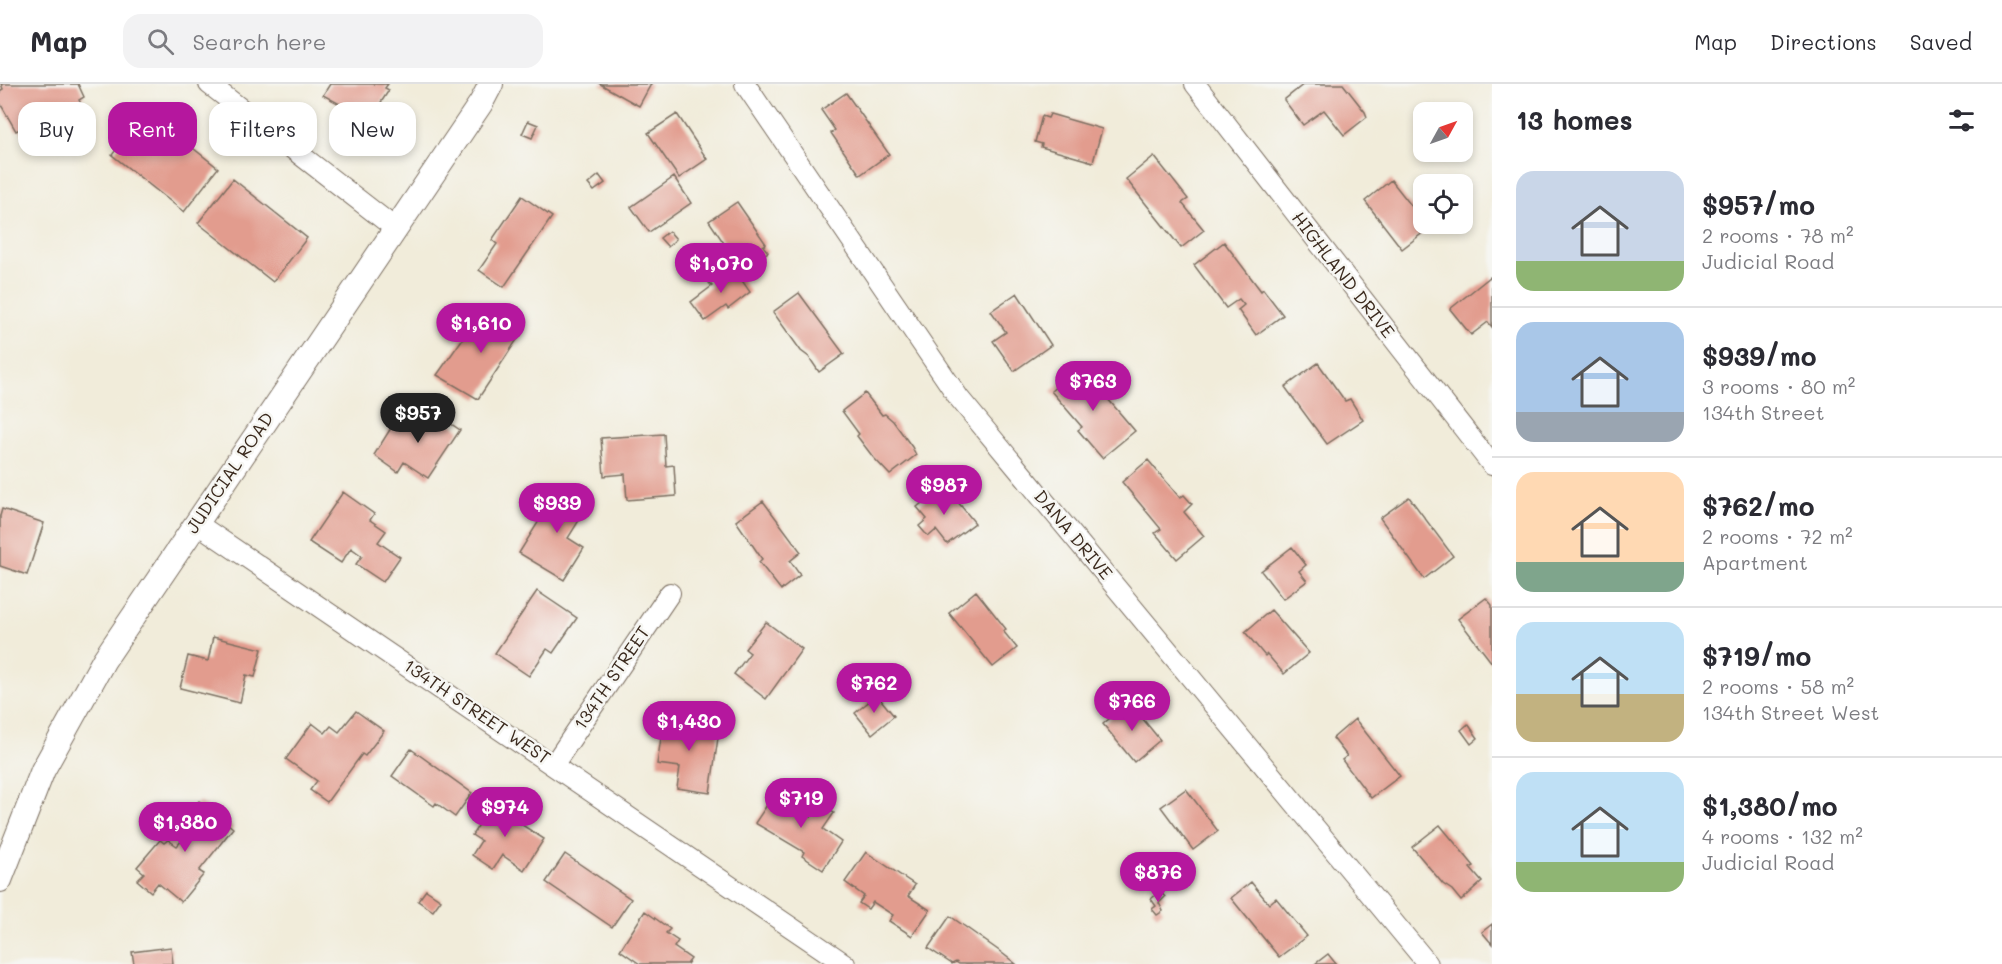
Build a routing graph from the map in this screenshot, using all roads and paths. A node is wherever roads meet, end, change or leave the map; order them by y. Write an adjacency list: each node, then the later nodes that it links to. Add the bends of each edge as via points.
1 (209, 84): 5 (street)
2 (491, 84): 5 (street, JUDICIAL ROAD)
3 (746, 84): 12 (street, DANA DRIVE, via 959,398)
4 (1195, 84): 6 (street, HIGHLAND DRIVE)
5 (396, 229): 7 (street, JUDICIAL ROAD)
6 (1492, 465)
7 (196, 522): 9 (street, 134TH STREET WEST); 10 (street, JUDICIAL ROAD, via 104,660 43,770)
8 (670, 592): 9 (street, 134TH STREET)
9 (554, 764): 11 (street, 134TH STREET WEST)
10 (0, 880)
11 (845, 964)
12 (1428, 964)

